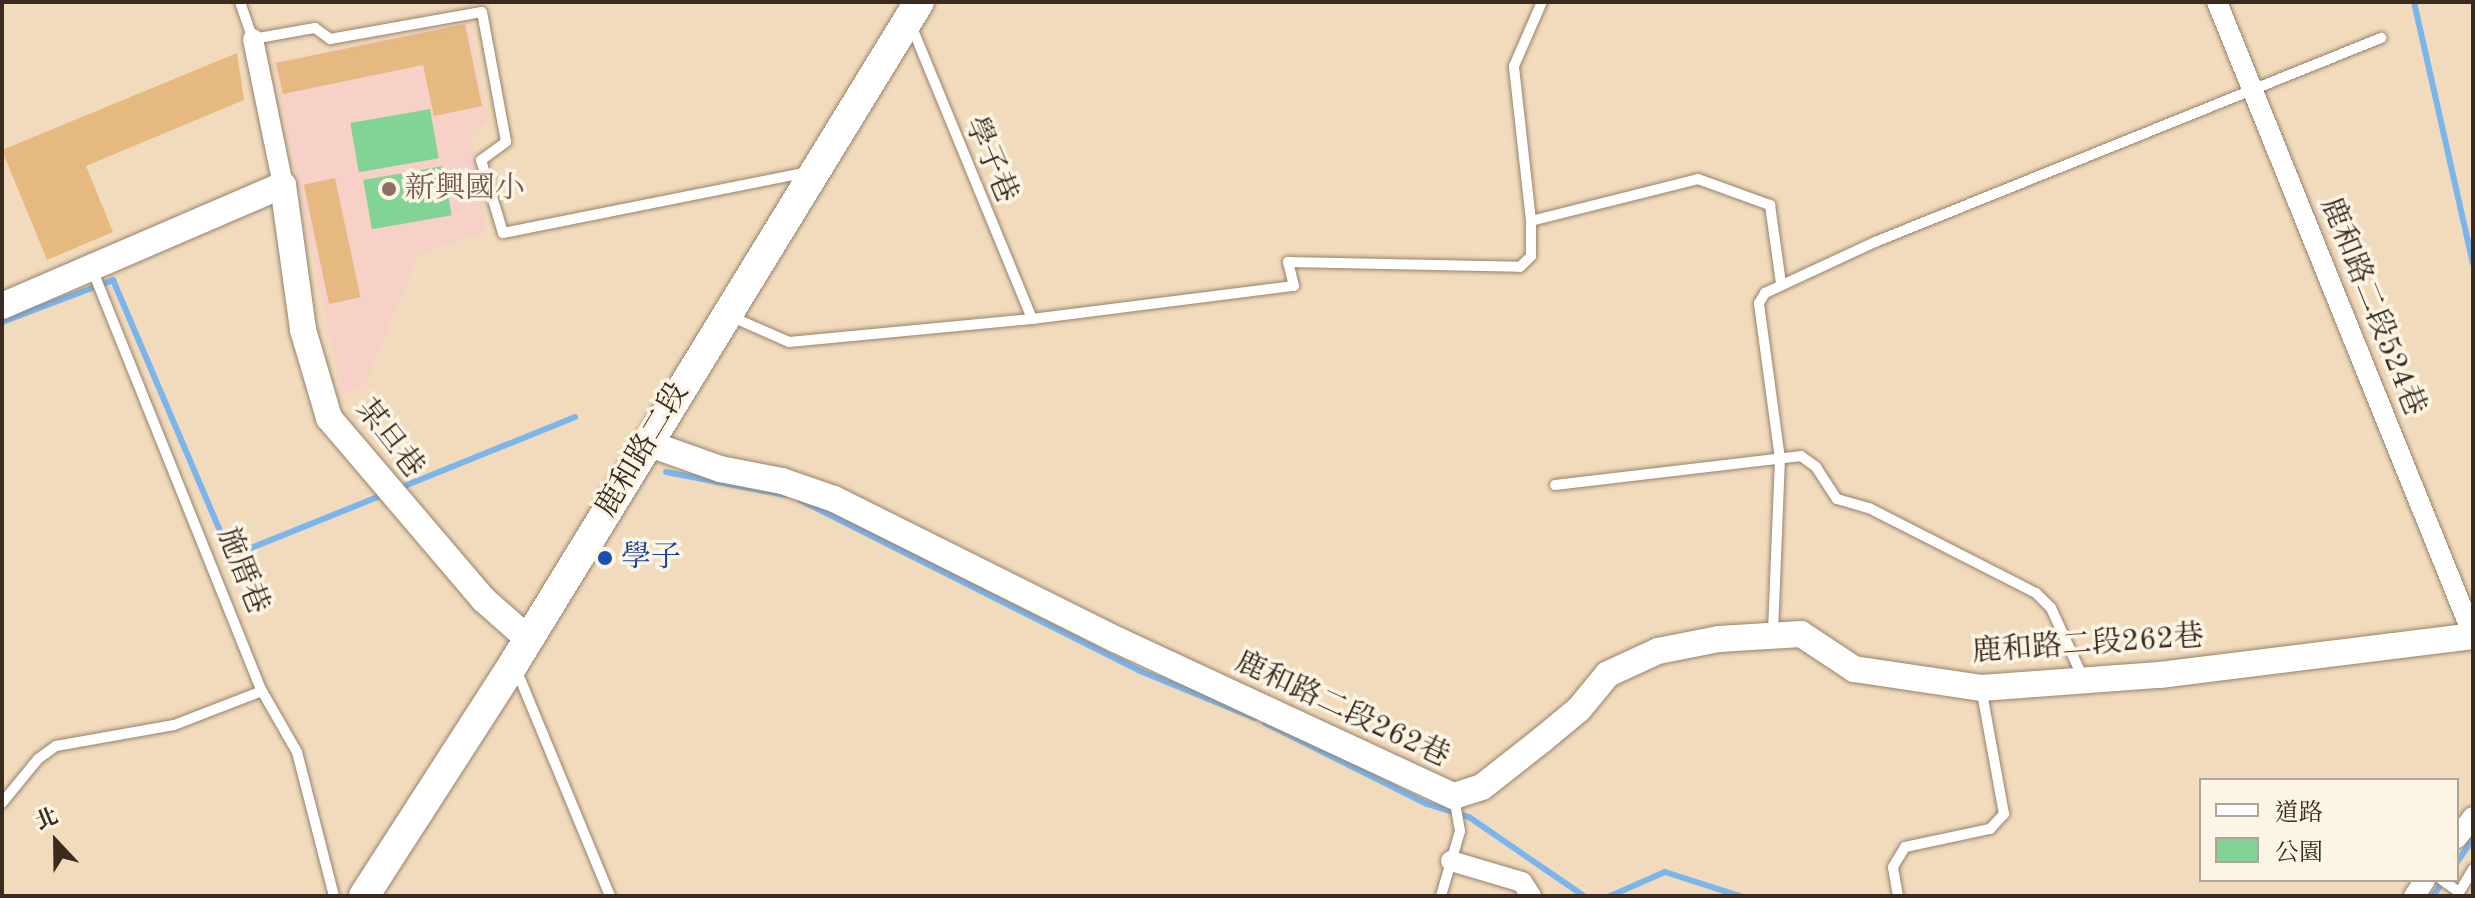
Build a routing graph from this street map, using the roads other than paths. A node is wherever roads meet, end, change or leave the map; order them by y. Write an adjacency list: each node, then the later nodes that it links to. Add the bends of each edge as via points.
1 (240, 2): 6 (lane)
2 (1542, 2): 10 (lane, via 1514,66)
3 (2217, 2): 7 (street, 鹿和路二段524巷)
4 (910, 7): 8 (main road, 鹿和路二段); 15 (lane, 學子巷)
5 (2381, 38): 7 (lane)
6 (253, 39): 8 (lane, via 315,28 330,39 482,12 506,142 481,160 503,233 788,179); 9 (street)
7 (2252, 92): 12 (lane); 20 (street, 鹿和路二段524巷)
8 (821, 166): 14 (main road, 鹿和路二段)
9 (283, 185): 11 (street); 21 (street, 某旦巷, via 303,330 329,418)
10 (1531, 221): 12 (lane, via 1698,179 1770,205); 15 (lane, via 1531,256 1520,267 1288,262 1294,286)
11 (92, 268): 13 (street); 24 (lane, 施厝巷)
12 (1781, 283): 17 (lane, via 1759,303)
13 (2, 306)
14 (726, 315): 15 (lane, via 789,342); 16 (main road, 鹿和路二段)
15 (1032, 319)
16 (647, 443): 21 (main road, 鹿和路二段); 25 (street, 鹿和路二段262巷, via 834,499 1115,639)
17 (1780, 459): 18 (lane); 19 (lane); 22 (lane, via 1801,456 1816,467 1837,499 1869,508 2036,593 2051,608)
18 (1555, 485)
19 (1773, 632): 23 (street, 鹿和路二段262巷, via 1814,639 1854,669); 25 (street, 鹿和路二段262巷, via 1658,651 1608,674 1579,709 1543,739 1482,787)
20 (2473, 635): 22 (street, 鹿和路二段262巷)
21 (521, 651): 33 (main road, 鹿和路二段); 34 (lane)
22 (2085, 682): 23 (street, 鹿和路二段262巷)
23 (1981, 688): 37 (lane, via 2004,814 1990,829 1905,847 1893,867)
24 (262, 691): 26 (lane, via 174,725 56,746 38,759); 32 (lane, 施厝巷, via 297,752)
25 (1454, 796): 29 (lane, via 1460,831)
26 (2, 803)
27 (2473, 817): 28 (street)
28 (2459, 835)
29 (1451, 861): 35 (lane); 36 (street, via 1522,882)
30 (2473, 869): 31 (lane)
31 (2458, 894)
32 (334, 896)
33 (364, 896)
34 (610, 896)
35 (1441, 896)
36 (1531, 896)
37 (1898, 896)

